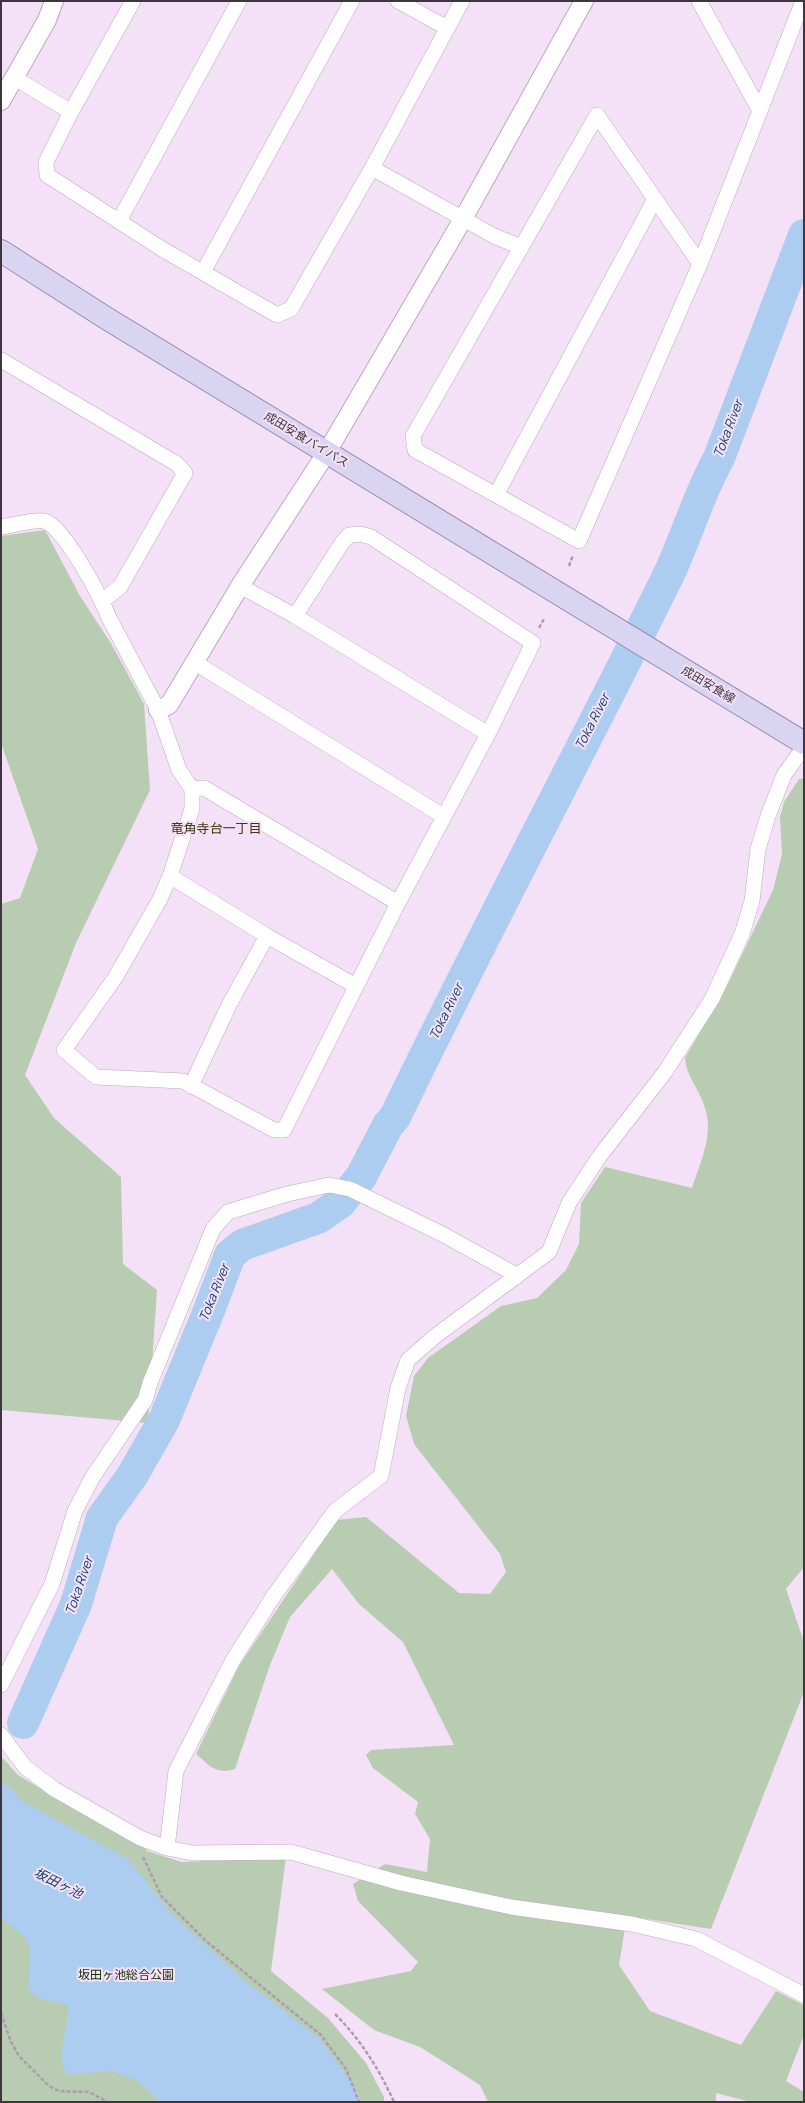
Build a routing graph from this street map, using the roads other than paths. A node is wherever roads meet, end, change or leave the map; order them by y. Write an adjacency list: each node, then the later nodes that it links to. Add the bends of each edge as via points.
1 (54, 1): 11 (street, via 47,20)
2 (133, 1): 14 (street)
3 (239, 1): 18 (street)
4 (352, 1): 22 (street)
5 (398, 1): 10 (street)
6 (462, 1): 10 (street)
7 (584, 1): 17 (street)
8 (699, 1): 13 (street)
9 (803, 1): 13 (street)
10 (447, 28): 15 (street)
11 (15, 78): 12 (street); 14 (street)
12 (1, 101)
13 (759, 109): 21 (street)
14 (71, 112): 18 (street, via 46,162 47,175)
15 (372, 168): 17 (street); 22 (street, via 291,309 277,315)
16 (655, 199): 19 (street, via 597,116); 21 (street); 25 (street)
17 (463, 219): 19 (street); 24 (street)
18 (119, 221): 22 (street)
19 (521, 247): 25 (street, via 413,436 414,450)
20 (1, 251): 24 (main road, 成田安食バイパス)
21 (700, 264): 25 (street, via 579,541)
22 (203, 272)
23 (1, 360): 28 (street, via 178,464 185,473 120,587)
24 (326, 452): 27 (street); 30 (main road, 成田安食バイパス)
25 (496, 495)
26 (1, 527): 28 (street, via 44,520 56,528)
27 (240, 586): 29 (street); 31 (street)
28 (102, 601): 32 (street)
29 (295, 616): 33 (street); 33 (street, via 349,535 371,537 533,643)
30 (612, 627): 34 (main road, 成田安食線)
31 (194, 662): 32 (street, via 169,705); 37 (street)
32 (158, 710): 36 (street, via 179,770)
33 (488, 734): 37 (street)
34 (804, 743)
35 (804, 747): 43 (street, via 784,775 768,816 758,849 752,901 742,934 712,999 665,1072 595,1163 569,1203 549,1252)
36 (192, 789): 38 (street, via 192,809); 39 (street, via 204,788)
37 (443, 816): 39 (street)
38 (170, 876): 40 (street); 42 (street, via 160,899 115,978 64,1050 96,1077 184,1082)
39 (398, 903): 41 (street)
40 (267, 936): 41 (street); 42 (street, via 229,1005)
41 (356, 986): 42 (street, via 284,1130 274,1130)
42 (191, 1086)
43 (516, 1277): 44 (street, via 444,1235 350,1189 329,1185 287,1194 228,1212 213,1229 145,1400 92,1478 75,1511 52,1584); 46 (street, via 434,1337 408,1360 398,1388 381,1476 335,1511 273,1597 233,1660 176,1771)
44 (1, 1684)
45 (1, 1735): 46 (street, via 24,1767 54,1789 131,1833)
46 (167, 1848): 47 (street, via 192,1854 291,1852 416,1886 511,1907 632,1924 696,1939)
47 (804, 1995)

